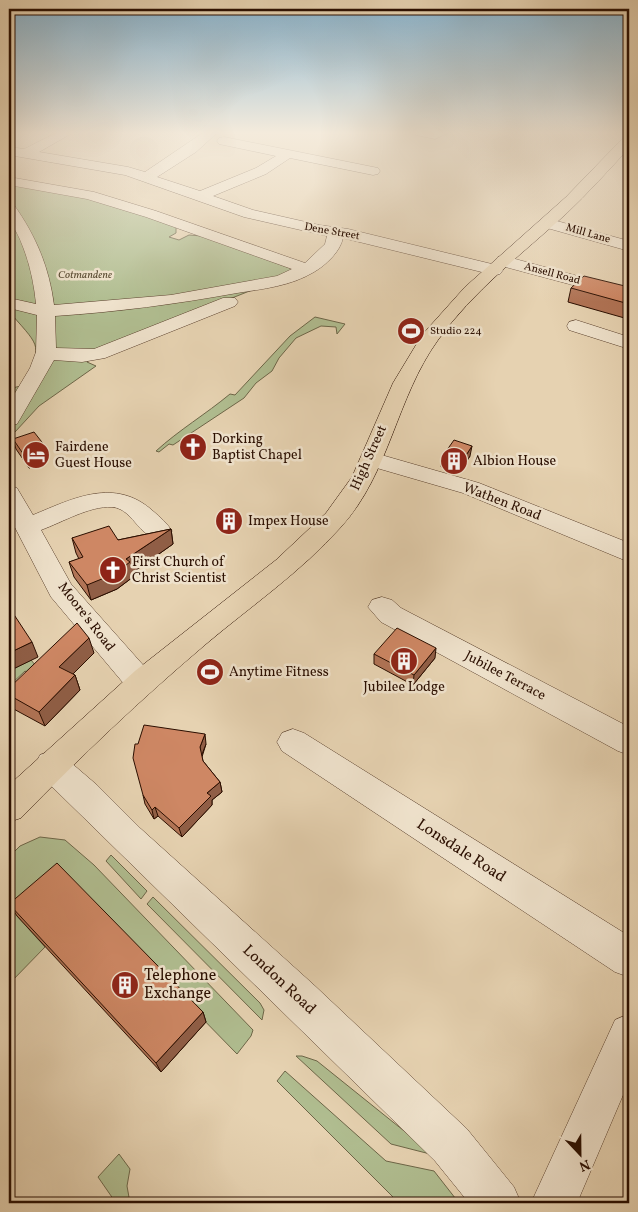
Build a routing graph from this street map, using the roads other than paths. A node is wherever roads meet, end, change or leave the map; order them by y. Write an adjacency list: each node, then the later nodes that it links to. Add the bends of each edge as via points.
1 (52, 189): 11 (street, via 89,195 151,214)
2 (176, 189): 5 (street, Dene Street)
3 (221, 189): 5 (street)
4 (582, 189): 7 (main road, High Street)
5 (199, 198): 8 (street, Dene Street, via 273,220)
6 (9, 208): 15 (street, via 32,248)
7 (546, 223): 9 (street, Mill Lane); 10 (main road, High Street)
8 (336, 232): 10 (street, Dene Street); 11 (street, via 333,246)
9 (629, 246)
10 (499, 265): 13 (street, Ansell Road); 20 (main road, High Street, via 461,301 414,361)
11 (307, 269): 12 (street)
12 (269, 283): 15 (street, via 148,304); 18 (street, via 254,292 98,354)
13 (629, 295)
14 (9, 303): 15 (street)
15 (44, 311): 18 (street)
16 (576, 326): 17 (street)
17 (629, 344)
18 (46, 353): 19 (street)
19 (9, 419)
20 (372, 459): 24 (street, Wathen Road, via 471,488); 26 (main road, High Street, via 337,518 316,539)
21 (9, 493): 22 (street, Moore's Road)
22 (28, 526): 23 (street, via 106,499 122,501); 26 (street, Moore's Road, via 61,590)
23 (158, 531)
24 (626, 545)
25 (382, 607): 28 (street, Jubilee Terrace, via 391,615)
26 (141, 682): 29 (main road, High Street)
27 (293, 742): 31 (street, Lonsdale Road)
28 (629, 742)
29 (51, 765): 30 (main road, High Street); 33 (street, London Road, via 444,1138)
30 (9, 807)
31 (629, 958)
32 (629, 1034): 34 (street)
33 (498, 1203)
34 (554, 1203)

